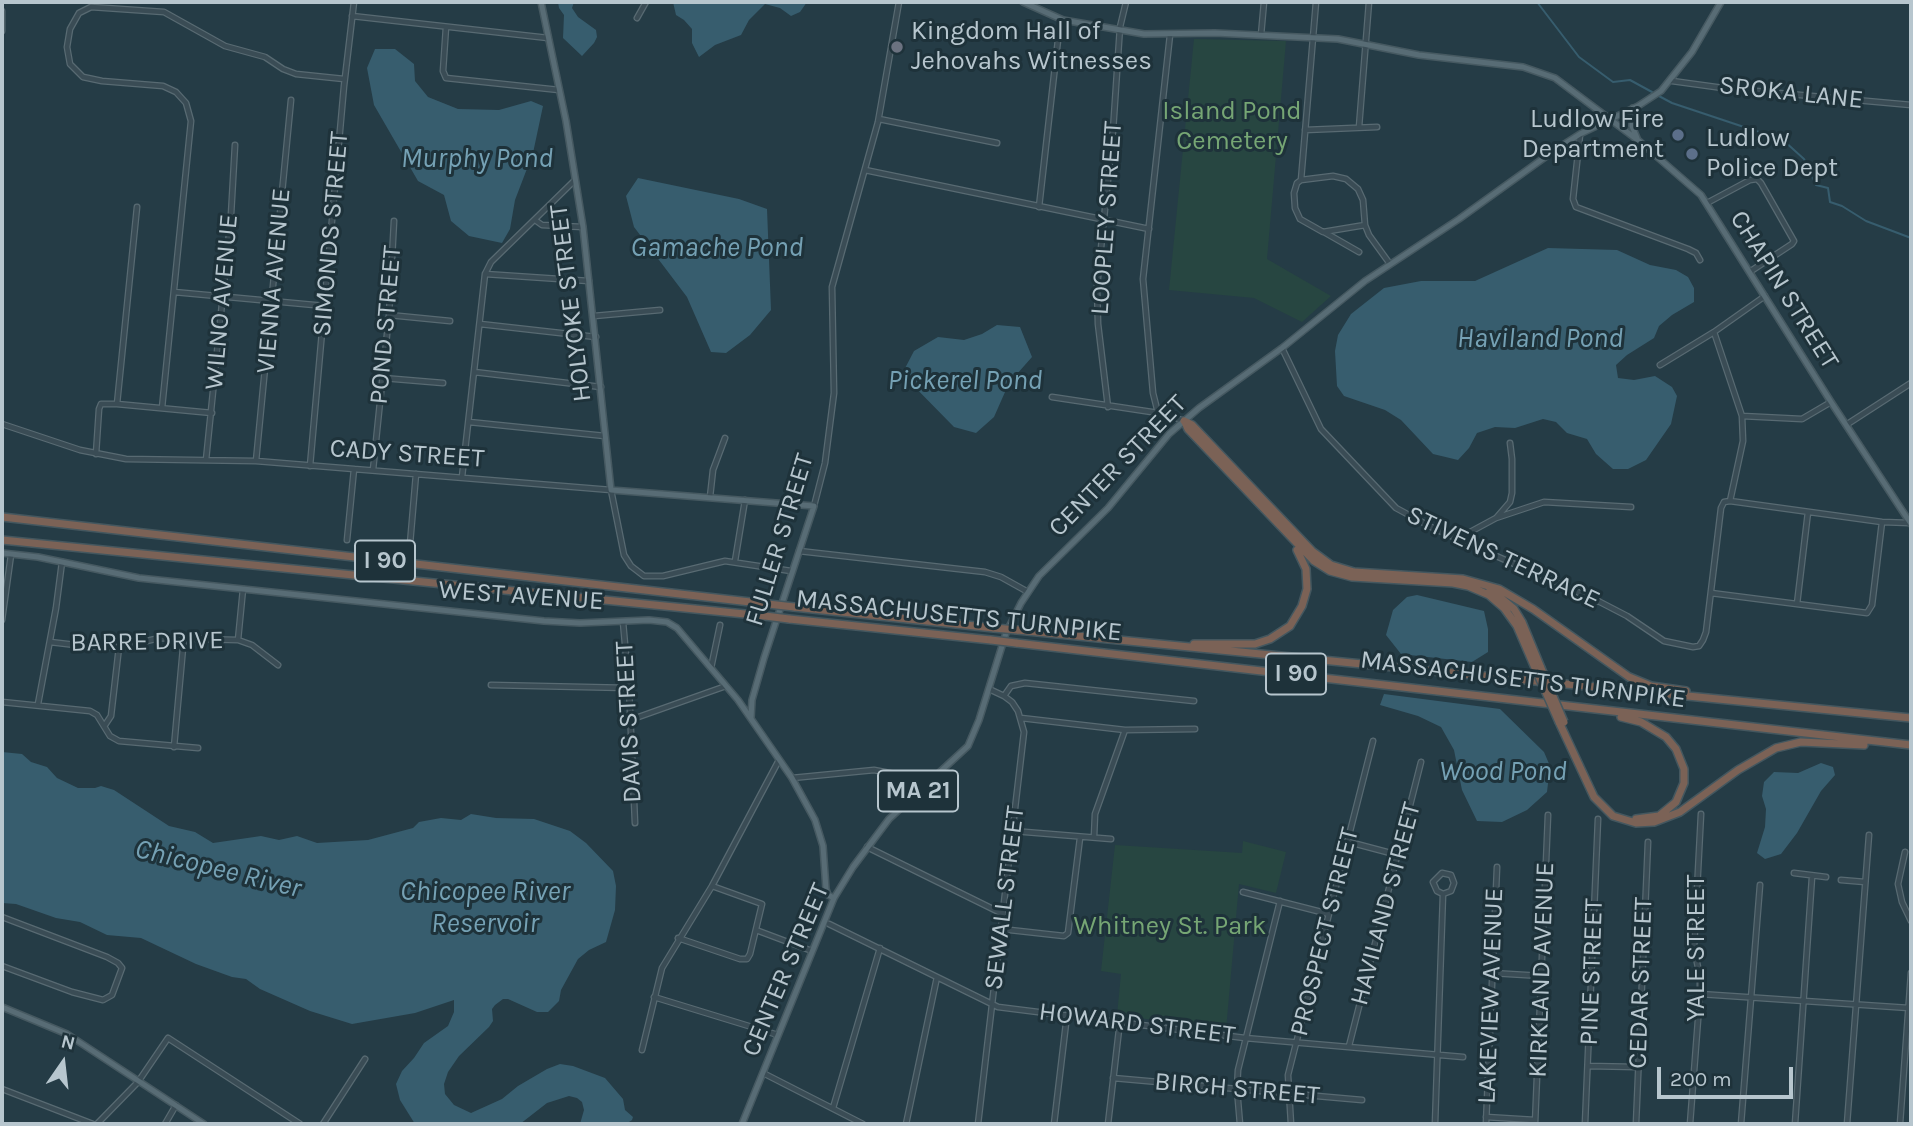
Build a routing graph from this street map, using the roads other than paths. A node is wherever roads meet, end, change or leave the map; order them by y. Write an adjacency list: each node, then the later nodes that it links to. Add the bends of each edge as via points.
1 (354, 2): 12 (street, SIMONDS STREET)
2 (541, 2): 21 (main road, HOLYOKE STREET)
3 (646, 2): 13 (street)
4 (899, 2): 29 (street, FULLER STREET)
5 (1023, 2): 14 (main road, CHAPIN STREET)
6 (1126, 2): 16 (street, LOOPLEY STREET)
7 (1264, 2): 19 (street)
8 (1316, 2): 20 (street)
9 (1369, 2): 22 (street)
10 (1721, 2): 24 (main road, CENTER STREET / MA 21)
11 (2, 11): 17 (street)
12 (352, 16): 15 (street); 23 (street, SIMONDS STREET)
13 (637, 18)
14 (1063, 20): 16 (main road, CHAPIN STREET); 43 (street)
15 (446, 27): 21 (street); 25 (street, via 446,78)
16 (1120, 30): 18 (main road, CHAPIN STREET); 46 (street, LOOPLEY STREET)
17 (2, 31)
18 (1170, 34): 19 (main road, CHAPIN STREET); 49 (street)
19 (1261, 35): 20 (main road, CHAPIN STREET)
20 (1312, 37): 22 (main road, CHAPIN STREET); 33 (street)
21 (548, 38): 25 (main road, HOLYOKE STREET)
22 (1365, 44): 30 (main road, CHAPIN STREET, via 1541,72); 31 (street)
23 (344, 79): 57 (street, via 296,74 265,57 225,46 164,12 91,7 79,13 67,47 70,64 83,76 163,86 187,103 191,121); 61 (street, SIMONDS STREET)
24 (1672, 80): 27 (street, SROKA LANE); 28 (main road, CENTER STREET / MA 21)
25 (559, 90): 39 (main road, HOLYOKE STREET)
26 (291, 100): 60 (street, VIENNA AVENUE)
27 (1911, 105)
28 (1633, 108): 30 (main road, CENTER STREET / MA 21); 35 (main road, via 1632,126)
29 (879, 119): 36 (street); 38 (street, FULLER STREET)
30 (1608, 119): 34 (main road, CENTER STREET / MA 21); 35 (main road, CHAPIN STREET)
31 (1359, 127): 32 (street); 33 (street)
32 (1377, 127)
33 (1305, 130): 40 (street)
34 (1580, 134): 52 (street, via 1576,207 1688,249); 53 (main road, CENTER STREET / MA 21)
35 (1639, 141): 41 (main road, CHAPIN STREET)
36 (997, 144)
37 (235, 145): 59 (street, WILNO AVENUE)
38 (865, 170): 43 (street); 103 (street, FULLER STREET, via 832,287 834,393)
39 (575, 180): 44 (street); 48 (main road, HOLYOKE STREET)
40 (1301, 180): 47 (street, via 1346,179 1363,200); 50 (street, via 1294,193 1295,208 1300,219)
41 (1707, 203): 54 (main road, CHAPIN STREET); 54 (street, via 1749,180 1760,182 1794,240)
42 (137, 207): 78 (street)
43 (1039, 207): 46 (street)
44 (535, 220): 48 (street, via 542,225); 55 (street, via 491,262)
45 (394, 221): 63 (street, POND STREET)
46 (1103, 221): 49 (street); 79 (street, LOOPLEY STREET, via 1097,306)
47 (1365, 225): 50 (street); 53 (street)
48 (583, 227): 56 (main road, HOLYOKE STREET)
49 (1149, 229): 82 (street, via 1143,292)
50 (1323, 232): 51 (street)
51 (1359, 252)
52 (1700, 260)
53 (1390, 264): 69 (main road, CENTER STREET / MA 21)
54 (1751, 271): 58 (main road, CHAPIN STREET)
55 (485, 274): 56 (street); 66 (street)
56 (591, 281): 64 (main road, HOLYOKE STREET)
57 (174, 292): 59 (street); 80 (street)
58 (1766, 296): 67 (street); 77 (main road, CHAPIN STREET)
59 (223, 297): 60 (street); 81 (street, WILNO AVENUE)
60 (272, 301): 61 (street); 93 (street, VIENNA AVENUE)
61 (324, 306): 94 (street, SIMONDS STREET)
62 (660, 310): 64 (street)
63 (389, 316): 65 (street); 72 (street, POND STREET)
64 (594, 316): 68 (main road, HOLYOKE STREET)
65 (450, 321)
66 (480, 324): 68 (street); 71 (street)
67 (1714, 332): 70 (street); 83 (street)
68 (596, 337): 75 (main road, HOLYOKE STREET)
69 (1282, 348): 84 (main road, CENTER STREET / MA 21); 111 (street, STIVENS TERRACE, via 1332,443 1395,508)
70 (1660, 365)
71 (474, 372): 75 (street); 85 (street)
72 (383, 378): 73 (street); 96 (street, POND STREET)
73 (443, 383)
74 (1911, 383): 87 (street)
75 (601, 387): 88 (main road, HOLYOKE STREET)
76 (1052, 397): 79 (street)
77 (1831, 402): 83 (street, via 1802,419); 87 (main road, CHAPIN STREET)
78 (117, 404): 80 (street); 91 (street, via 99,408)
79 (1108, 407): 82 (street)
80 (162, 408): 81 (street)
81 (212, 413): 92 (street, WILNO AVENUE)
82 (1158, 413): 84 (street)
83 (1742, 416): 102 (street, via 1743,441)
84 (1184, 421): 110 (highway); 121 (highway, via 1323,561 1354,572); 123 (main road, CENTER STREET / MA 21)
85 (469, 422): 88 (street); 98 (street)
86 (2, 424): 91 (street, CADY STREET)
87 (1846, 425): 109 (main road, CHAPIN STREET)
88 (605, 436): 99 (main road, HOLYOKE STREET)
89 (726, 438): 100 (street, via 713,470)
90 (1510, 443): 107 (street, via 1512,493)
91 (96, 454): 92 (street, CADY STREET, via 140,460)
92 (206, 460): 93 (street, CADY STREET)
93 (256, 461): 94 (street, CADY STREET)
94 (310, 466): 95 (street, CADY STREET)
95 (354, 469): 96 (street, CADY STREET); 113 (street)
96 (373, 470): 97 (street, CADY STREET)
97 (416, 474): 98 (street, CADY STREET); 114 (street)
98 (462, 477): 99 (street, CADY STREET)
99 (611, 490): 100 (main road, CADY STREET); 118 (street, HOLYOKE STREET, via 626,561 644,576 661,577)
100 (710, 497): 101 (main road, CADY STREET)
101 (745, 500): 103 (main road, CADY STREET); 118 (street)
102 (1730, 502): 105 (street); 124 (street, via 1721,508)
103 (814, 506): 115 (main road, FULLER STREET)
104 (1631, 507): 107 (street, via 1544,502)
105 (1808, 512): 108 (street); 125 (street)
106 (2, 517): 130 (highway, MASSACHUSETTS TURNPIKE / I 90, bridge)
107 (1496, 518): 111 (street)
108 (1882, 522): 109 (street); 125 (street, via 1870,610 1863,613)
109 (1911, 524)
110 (1290, 537): 130 (highway, via 1307,569 1307,589 1299,613 1277,636 1240,646); 136 (highway, via 1314,561 1338,573 1461,584 1489,595 1517,626)
111 (1458, 538): 124 (street, STIVENS TERRACE, via 1612,608 1664,640 1685,646 1699,646 1706,632)
112 (2, 540): 146 (highway, MASSACHUSETTS TURNPIKE / I 90, bridge, via 991,640)
113 (347, 540)
114 (410, 544)
115 (799, 551): 120 (main road, FULLER STREET); 123 (street, via 985,572)
116 (2, 553): 117 (main road, WEST AVENUE)
117 (11, 555): 119 (main road, WEST AVENUE); 126 (street)
118 (735, 561): 120 (street)
119 (62, 562): 122 (main road, WEST AVENUE, via 139,578); 132 (street)
120 (791, 571): 147 (main road, FULLER STREET, via 757,682)
121 (1452, 578): 136 (highway, via 1483,586 1506,601 1522,622); 144 (highway, via 1508,594 1641,682)
122 (243, 589): 127 (main road, WEST AVENUE, via 544,621); 131 (street)
123 (1028, 592): 140 (main road, CENTER STREET / MA 21, via 1006,633)
124 (1711, 593): 125 (street)
125 (1797, 604)
126 (2, 620)
127 (623, 622): 135 (main road, WEST AVENUE, via 671,623); 139 (street, DAVIS STREET)
128 (720, 625): 135 (street)
129 (184, 637): 131 (street, BARRE DRIVE); 133 (street, BARRE DRIVE); 157 (street)
130 (1104, 639): 144 (highway, MASSACHUSETTS TURNPIKE / I 90)
131 (238, 640): 134 (street, BARRE DRIVE)
132 (50, 642): 133 (street, BARRE DRIVE); 145 (street)
133 (119, 646): 152 (street, via 111,716)
134 (278, 665)
135 (711, 668): 138 (main road, WEST AVENUE)
136 (1539, 669): 151 (highway, bridge)
137 (491, 685): 139 (street)
138 (726, 686): 147 (main road, WEST AVENUE); 150 (street)
139 (629, 688): 150 (street, DAVIS STREET)
140 (989, 689): 141 (street); 162 (main road, CENTER STREET / MA 21, via 968,746)
141 (1004, 696): 142 (street, via 1011,687 1025,683); 148 (street)
142 (1194, 701)
143 (2, 702): 145 (street)
144 (1759, 702): 149 (highway, MASSACHUSETTS TURNPIKE / I 90)
145 (38, 705): 152 (street, via 90,711)
146 (1576, 708): 151 (highway, via 1633,720 1666,737 1684,769 1684,783 1675,802 1659,816 1641,819 1610,810 1595,793); 156 (highway, MASSACHUSETTS TURNPIKE / I 90)
147 (751, 718): 159 (main road, WEST AVENUE)
148 (1021, 718): 154 (street); 167 (street, SEWALL STREET, via 1024,741)
149 (1911, 718)
150 (630, 720): 166 (street, DAVIS STREET)
151 (1561, 722): 156 (highway, via 1594,797 1613,816 1636,823 1672,816 1763,753 1787,745)
152 (105, 725): 157 (street, via 119,741)
153 (1195, 729): 154 (street)
154 (1125, 730): 169 (street, via 1095,814)
155 (1373, 741): 172 (street, PROSPECT STREET)
156 (1911, 746)
157 (174, 747): 158 (street)
158 (198, 748)
159 (779, 760): 161 (main road, WEST AVENUE); 184 (street)
160 (1421, 762): 176 (street, HAVILAND STREET)
161 (792, 778): 162 (street, via 874,770 900,775); 187 (main road, WEST AVENUE, via 815,820 823,846 826,889)
162 (923, 787): 174 (main road, CENTER STREET / MA 21)
163 (1701, 814): 204 (street, YALE STREET, via 1694,948)
164 (1548, 815): 202 (street, KIRKLAND AVENUE)
165 (1598, 819): 222 (street, PINE STREET)
166 (635, 823)
167 (1013, 831): 170 (street); 189 (street, SEWALL STREET)
168 (1869, 835): 182 (street)
169 (1094, 837): 170 (street); 171 (street)
170 (1080, 838): 194 (street, via 1068,933)
171 (1111, 839)
172 (1349, 842): 176 (street); 190 (street, PROSPECT STREET)
173 (1647, 842): 223 (street, CEDAR STREET)
174 (867, 848): 187 (main road, CENTER STREET / MA 21); 189 (street)
175 (1905, 852): 192 (street, via 1898,884)
176 (1398, 855): 217 (street, HAVILAND STREET)
177 (1497, 867): 200 (street, LAKEVIEW AVENUE)
178 (1794, 873): 179 (street)
179 (1812, 877): 180 (street); 207 (street)
180 (1826, 877)
181 (1841, 880): 182 (street)
182 (1865, 882): 208 (street)
183 (1760, 885): 205 (street)
184 (712, 886): 195 (street, via 762,904); 196 (street)
185 (1243, 892): 188 (street)
186 (1443, 894): 186 (street, via 1453,887 1453,878 1447,873 1433,882); 219 (street)
187 (834, 898): 198 (main road, CENTER STREET / MA 21)
188 (1280, 901): 190 (street); 215 (street)
189 (1003, 914): 194 (street, SEWALL STREET)
190 (1329, 914): 216 (street, PROSPECT STREET)
191 (2, 917): 199 (street, via 107,957 121,965 122,971 107,999 88,997)
192 (1911, 921)
193 (829, 924): 197 (street, HOWARD STREET)
194 (1001, 929): 209 (street, SEWALL STREET)
195 (756, 930): 196 (street, via 747,959); 198 (street)
196 (678, 938): 206 (street, via 662,968)
197 (880, 948): 203 (street, HOWARD STREET); 232 (street)
198 (812, 951): 214 (main road, CENTER STREET / MA 21)
199 (2, 965)
200 (1492, 973): 202 (street); 233 (street, LAKEVIEW AVENUE)
201 (1911, 973): 211 (street)
202 (1542, 976): 234 (street, KIRKLAND AVENUE)
203 (937, 977): 209 (street, HOWARD STREET); 242 (street)
204 (1700, 994): 205 (street); 252 (street, YALE STREET)
205 (1751, 996): 207 (street); 253 (street)
206 (654, 997): 214 (street); 218 (street)
207 (1804, 1001): 208 (street); 254 (street)
208 (1856, 1004): 211 (street); 255 (street)
209 (992, 1005): 212 (street, HOWARD STREET); 243 (street, SEWALL STREET)
210 (2, 1007): 226 (main road, via 67,1034)
211 (1909, 1008): 256 (street)
212 (1067, 1015): 213 (street, HOWARD STREET); 244 (street)
213 (1120, 1021): 215 (street, HOWARD STREET); 225 (street)
214 (778, 1035): 224 (main road, CENTER STREET / MA 21)
215 (1245, 1038): 216 (street, HOWARD STREET); 228 (street)
216 (1297, 1041): 217 (street, HOWARD STREET); 229 (street, PROSPECT STREET, via 1288,1075)
217 (1349, 1046): 219 (street, HOWARD STREET)
218 (642, 1049)
219 (1438, 1054): 220 (street, HOWARD STREET); 248 (street)
220 (1463, 1057)
221 (365, 1059): 239 (street)
222 (1588, 1066): 223 (street); 250 (street, PINE STREET)
223 (1637, 1067): 251 (street, CEDAR STREET)
224 (763, 1073): 232 (street); 240 (main road, CENTER STREET / MA 21)
225 (1113, 1078): 228 (street, BIRCH STREET); 245 (street)
226 (138, 1082): 231 (main road); 236 (street); 238 (street, via 167,1038)
227 (2, 1089): 236 (street)
228 (1237, 1089): 229 (street, BIRCH STREET); 246 (street)
229 (1289, 1093): 230 (street, BIRCH STREET); 247 (street, PROSPECT STREET)
230 (1362, 1100)
231 (176, 1105): 235 (main road); 237 (street)
232 (833, 1108): 241 (street)
233 (1486, 1117): 234 (street); 249 (street, LAKEVIEW AVENUE)
234 (1535, 1122)
235 (200, 1123)
236 (95, 1124)
237 (165, 1124)
238 (299, 1124)
239 (323, 1124)
240 (742, 1124)
241 (863, 1124)
242 (906, 1124)
243 (978, 1124)
244 (1054, 1124)
245 (1108, 1124)
246 (1240, 1124)
247 (1291, 1124)
248 (1435, 1124)
249 (1486, 1124)
250 (1585, 1124)
251 (1636, 1124)
252 (1690, 1124)
253 (1741, 1124)
254 (1795, 1124)
255 (1847, 1124)
256 (1900, 1124)

